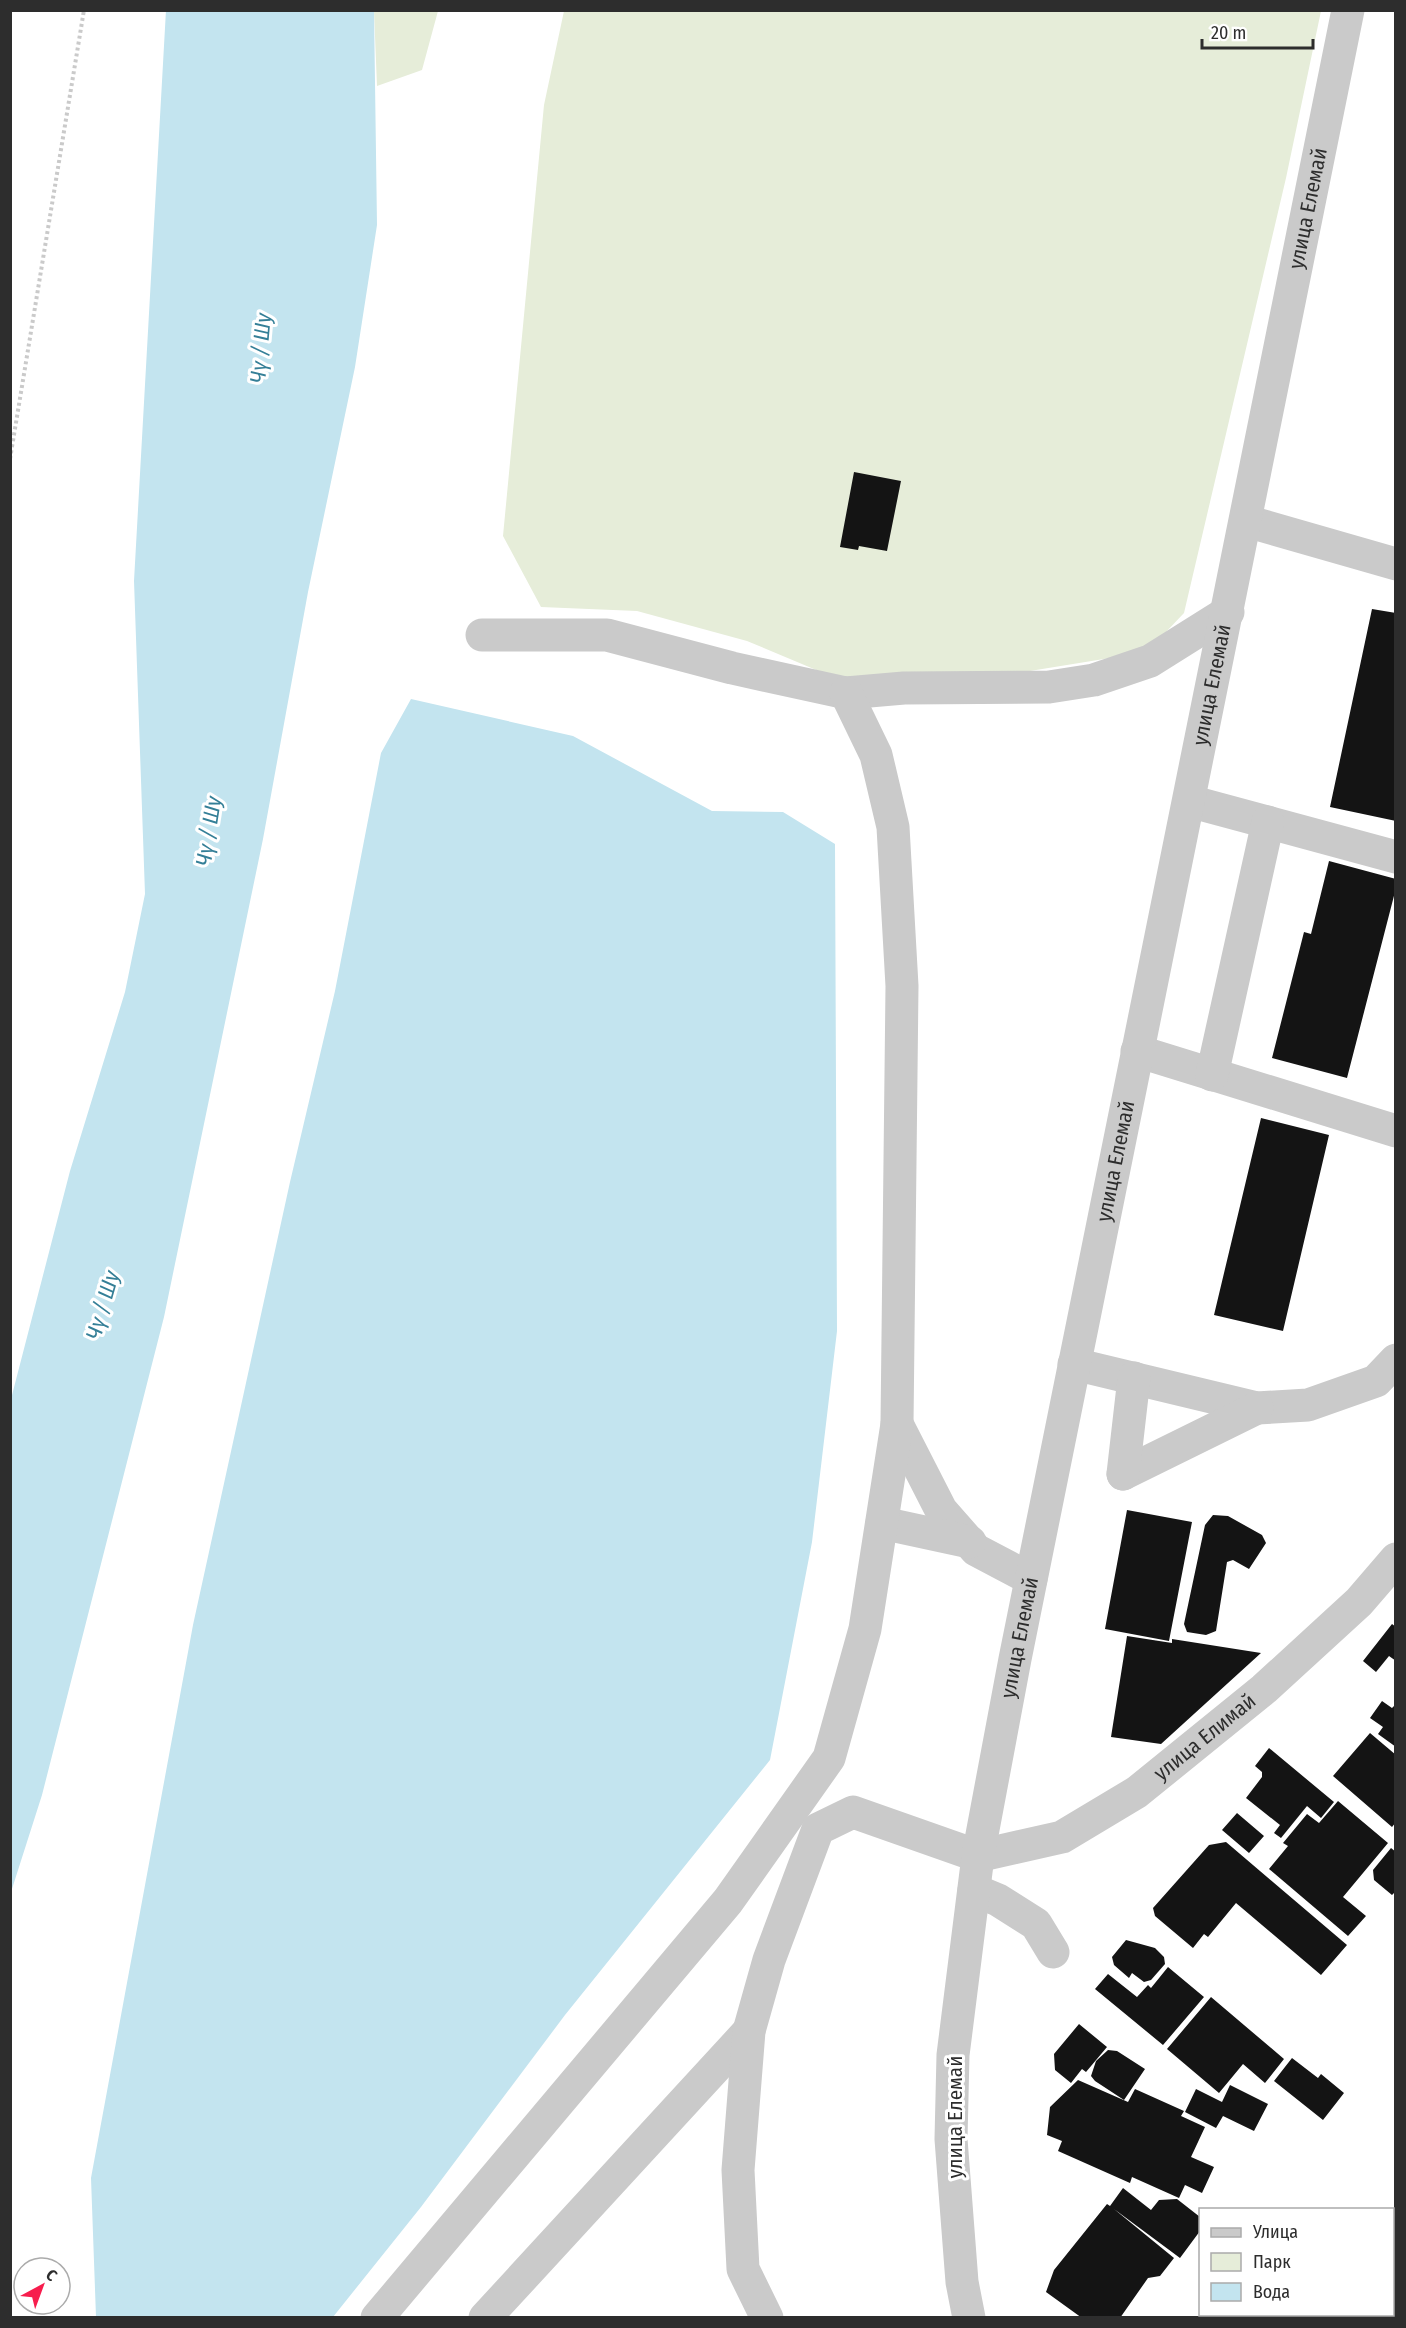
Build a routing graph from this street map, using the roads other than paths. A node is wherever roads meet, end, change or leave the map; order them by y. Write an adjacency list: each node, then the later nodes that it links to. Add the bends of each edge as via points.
1 (1348, 10): 2 (street, улица Елемай)
2 (1246, 521): 3 (street); 4 (street, улица Елемай)
3 (1395, 564)
4 (1228, 612): 6 (street, via 1150,661 1094,680 1048,687 904,688); 7 (street, улица Елемай)
5 (482, 635): 6 (street, via 607,635)
6 (846, 693): 17 (street, via 876,755 893,827 902,986)
7 (1189, 801): 8 (street); 10 (street, улица Елемай)
8 (1268, 822): 9 (street); 11 (street)
9 (1395, 857)
10 (1137, 1052): 11 (street); 14 (street, улица Елемай)
11 (1212, 1075): 12 (street)
12 (1395, 1131)
13 (1395, 1360): 16 (street, via 1376,1381 1308,1405)
14 (1074, 1364): 15 (street); 21 (street, улица Елемай)
15 (1134, 1378): 16 (street); 16 (street, via 1123,1474)
16 (1257, 1408)
17 (897, 1425): 18 (street); 19 (street, via 941,1510)
18 (882, 1523): 19 (street); 27 (street, via 865,1629 828,1758 728,1901)
19 (970, 1542): 21 (street, via 976,1550)
20 (1395, 1559): 22 (street, улица Елимай, via 1359,1602 1264,1689 1137,1792 1062,1838)
21 (1031, 1579): 22 (street, улица Елемай)
22 (978, 1856): 23 (street, улица Елемай); 25 (street, via 853,1812 818,1829 769,1960)
23 (974, 1890): 24 (street, via 1036,1924); 26 (street, улица Елемай, via 953,2055 951,2139)
24 (1053, 1952)
25 (749, 2031): 28 (street); 29 (street, via 738,2170 743,2269)
26 (961, 2313)
27 (377, 2318)
28 (484, 2318)
29 (767, 2318)

